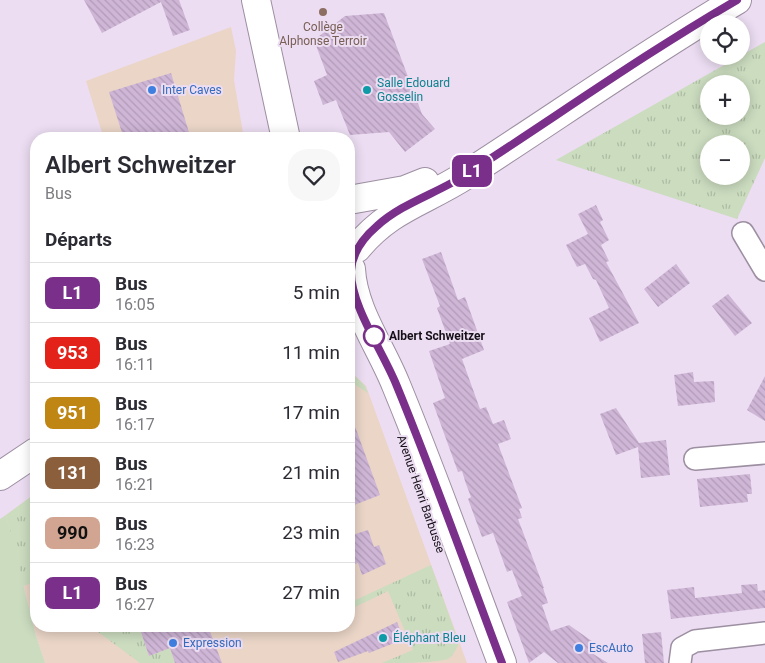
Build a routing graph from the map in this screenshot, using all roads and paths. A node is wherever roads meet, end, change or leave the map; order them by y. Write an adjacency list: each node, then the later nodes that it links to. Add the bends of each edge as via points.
1 (241, 0): 5 (street)
2 (256, 0): 6 (street)
3 (714, 0): 7 (street, via 435,178 406,190)
4 (737, 0): 9 (street, via 456,181 390,215 376,227)
5 (268, 132)
6 (284, 132)
7 (355, 199)
8 (743, 234): 10 (street)
9 (355, 258)
10 (765, 270)
11 (355, 290): 19 (street, Avenue Henri Barbusse, via 356,299 419,442)
12 (355, 339): 18 (street, Avenue Henri Barbusse, via 385,392)
13 (765, 453): 15 (street)
14 (30, 456): 16 (street)
15 (695, 459)
16 (0, 476)
17 (765, 633): 20 (street, via 695,641 682,648)
18 (483, 663)
19 (502, 663)
20 (680, 663)

